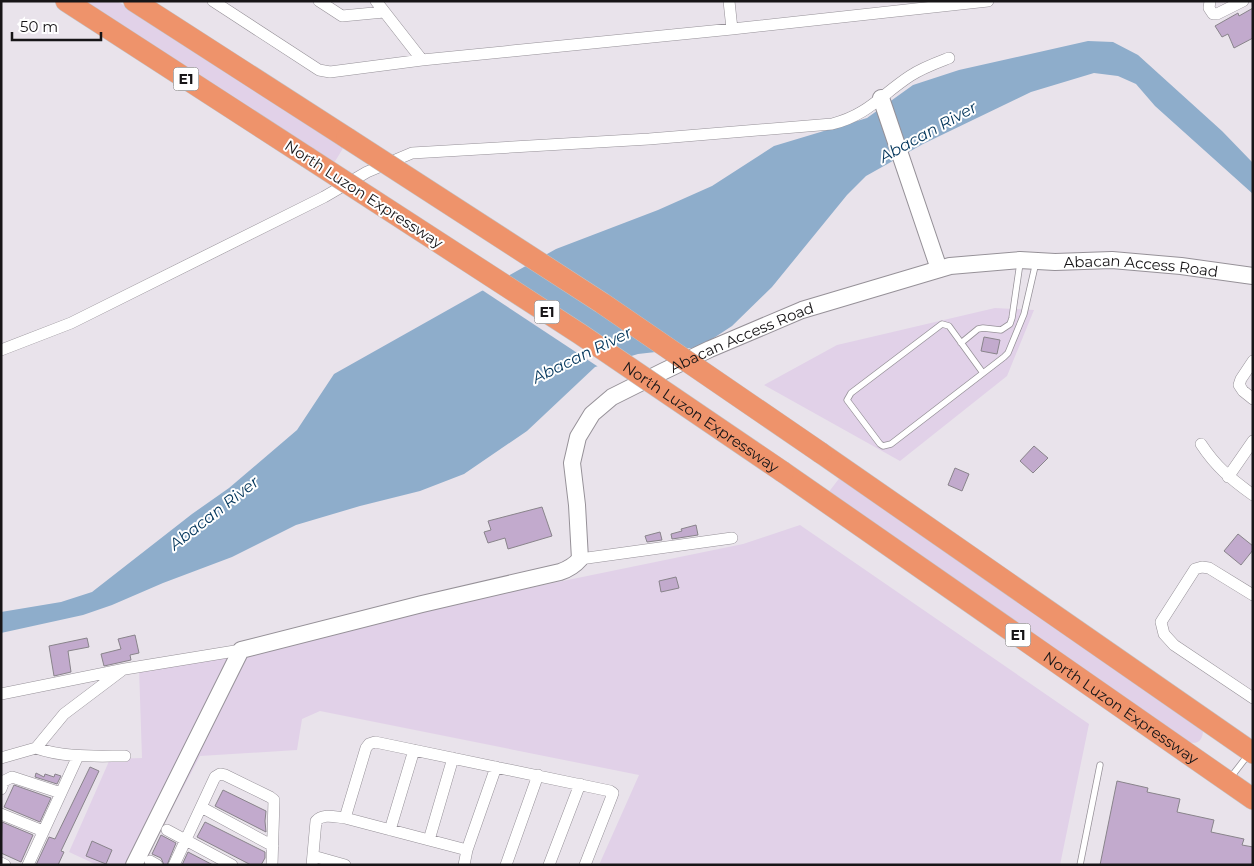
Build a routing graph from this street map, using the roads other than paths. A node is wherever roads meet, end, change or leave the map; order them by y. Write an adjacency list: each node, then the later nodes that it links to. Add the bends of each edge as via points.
1 (66, 1): 46 (highway, North Luzon Expressway / E1, bridge, via 580,334)
2 (134, 1): 38 (highway, E1, bridge, via 602,304)
3 (213, 1): 14 (street, via 324,72)
4 (318, 1): 11 (street, via 342,16)
5 (376, 1): 11 (street)
6 (729, 1): 12 (street)
7 (988, 1): 12 (street)
8 (1228, 1): 10 (street)
9 (1243, 1): 10 (street)
10 (1212, 8)
11 (384, 12): 14 (street)
12 (732, 30): 14 (street)
13 (949, 58): 15 (street, via 911,76)
14 (422, 60)
15 (882, 101): 18 (street); 21 (street, via 848,120 832,124 412,153 367,172 324,197 72,323)
16 (1020, 260): 17 (street, Abacan Access Road); 18 (street, Abacan Access Road, via 950,266); 20 (lane, via 1010,324 1001,330 983,328)
17 (1037, 260): 19 (street, Abacan Access Road, via 1112,260); 23 (lane, via 1024,314 1010,349)
18 (936, 261): 30 (street, Abacan Access Road, via 802,310 710,349 612,397 592,414 578,437 572,463)
19 (1253, 276)
20 (961, 343): 23 (lane); 23 (lane, via 949,326 940,324 851,393 848,400 880,444 887,446)
21 (1, 350)
22 (1253, 361): 24 (street, via 1239,385)
23 (983, 373)
24 (1253, 399)
25 (1253, 441): 27 (street)
26 (1201, 444): 27 (street)
27 (1228, 478): 28 (street)
28 (1253, 495)
29 (732, 538): 30 (street)
30 (580, 559): 32 (street, via 569,569)
31 (1253, 595): 35 (street, via 1209,568 1195,569 1161,622 1164,634 1174,645)
32 (241, 650): 33 (street); 66 (street)
33 (125, 669): 34 (street); 36 (street, via 64,714)
34 (1, 694)
35 (1253, 698)
36 (36, 748): 39 (street); 41 (street)
37 (414, 750): 42 (street); 53 (street, via 375,742 370,744); 55 (street)
38 (1251, 752): 46 (lane)
39 (78, 756): 40 (street); 49 (street)
40 (125, 756)
41 (1, 758)
42 (453, 758): 44 (street); 58 (street)
43 (1100, 764): 74 (lane)
44 (496, 767): 45 (street); 60 (street)
45 (538, 775): 47 (street); 71 (street)
46 (1228, 781): 50 (highway, North Luzon Expressway / E1)
47 (580, 784): 72 (street); 73 (street, via 613,793)
48 (1, 789): 49 (street, via 4,781 12,777)
49 (61, 793): 56 (street)
50 (1253, 799)
51 (201, 807): 57 (street); 59 (street); 59 (street, via 215,777 220,774 274,800)
52 (1, 814): 56 (street)
53 (344, 818): 55 (street); 61 (street, via 319,817)
54 (168, 830): 57 (street)
55 (390, 830): 58 (street)
56 (43, 831): 65 (street)
57 (185, 840): 67 (street); 68 (street)
58 (429, 840): 60 (street)
59 (273, 846): 69 (street)
60 (467, 850): 63 (street)
61 (312, 860): 70 (street)
62 (1, 863): 64 (street)
63 (467, 864)
64 (5, 865)
65 (28, 865)
66 (134, 865)
67 (174, 865)
68 (232, 865)
69 (272, 865)
70 (345, 865)
71 (506, 865)
72 (549, 865)
73 (584, 865)
74 (1080, 865)

